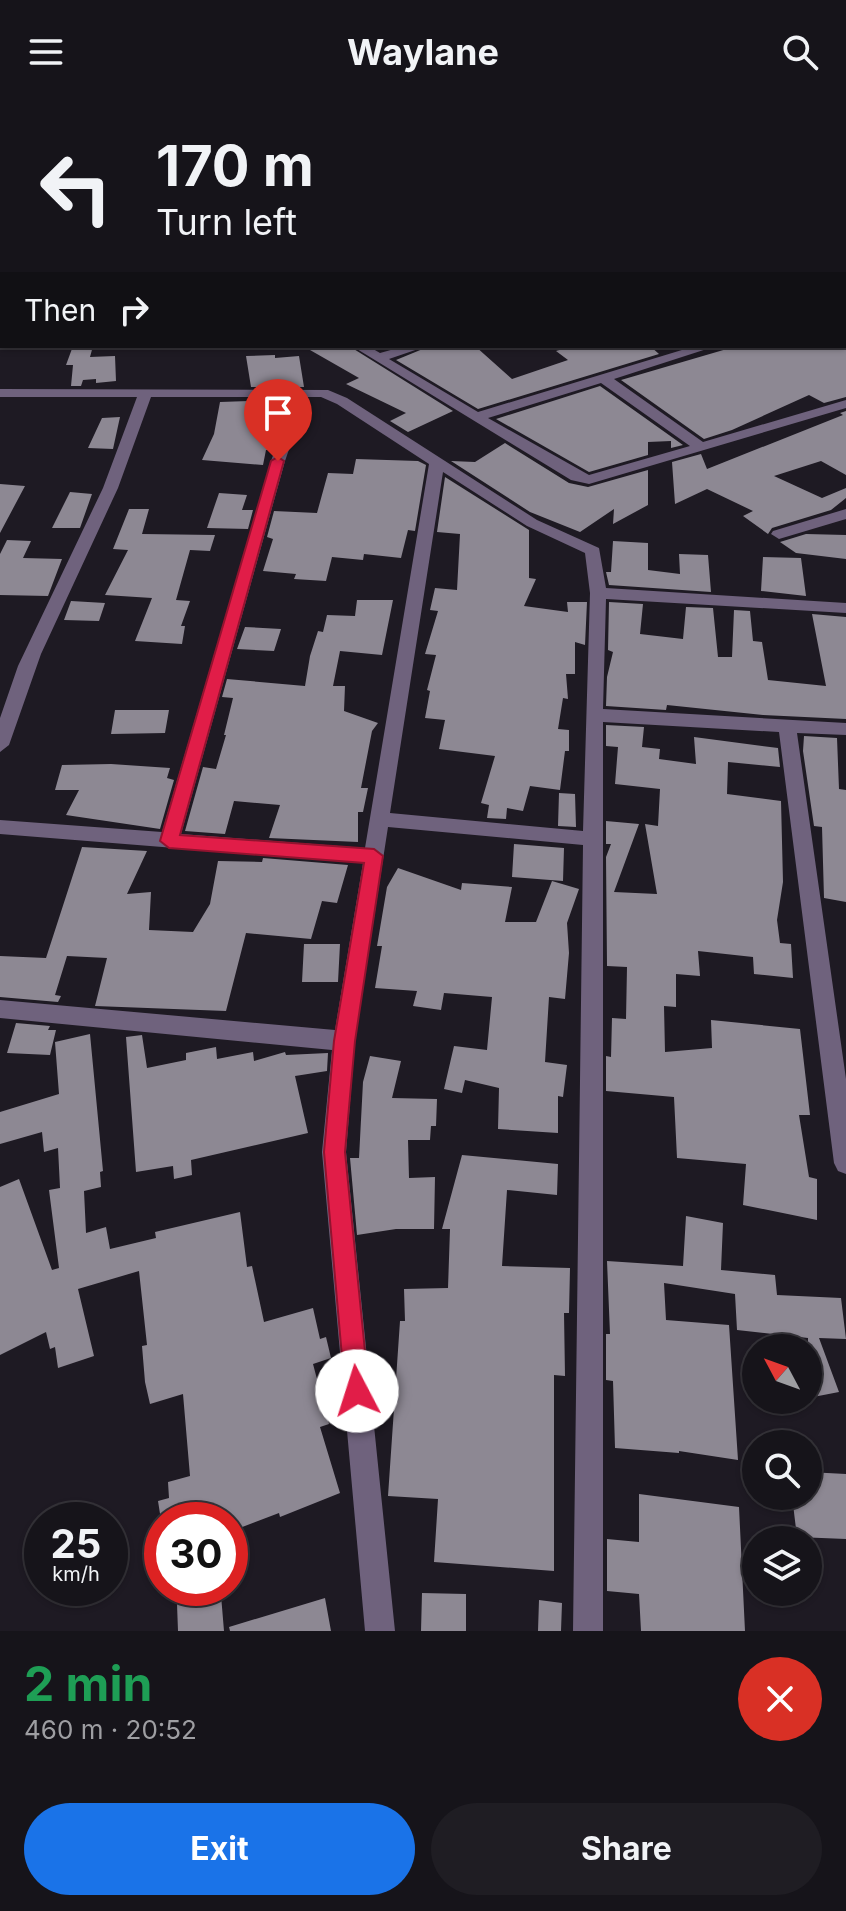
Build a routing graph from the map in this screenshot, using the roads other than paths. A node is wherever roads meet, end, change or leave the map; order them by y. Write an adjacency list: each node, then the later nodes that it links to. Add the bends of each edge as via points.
1 (363, 348): 4 (street)
2 (413, 348): 4 (street)
3 (700, 348): 5 (street)
4 (381, 357): 11 (street)
5 (603, 378): 11 (street); 13 (street)
6 (0, 393): 7 (street)
7 (145, 393): 8 (street); 22 (street, via 104,509 36,644)
8 (302, 393): 14 (street, via 323,393 342,401); 26 (street)
9 (846, 404): 10 (street)
10 (828, 409): 12 (street); 13 (street)
11 (476, 417): 13 (street, via 589,480)
12 (846, 421)
13 (701, 447)
14 (437, 462): 17 (street, via 532,523 593,551); 23 (street)
15 (846, 514): 16 (street)
16 (779, 534)
17 (598, 593): 18 (street); 19 (street)
18 (846, 608)
19 (594, 715): 20 (street); 25 (street)
20 (787, 726): 21 (street); 30 (street)
21 (846, 729)
22 (0, 745)
23 (380, 819): 25 (street); 27 (street)
24 (0, 827): 26 (street)
25 (594, 839): 32 (street)
26 (169, 841): 27 (street)
27 (374, 856): 29 (street)
28 (0, 1009): 29 (street)
29 (344, 1041): 31 (street, via 334,1152)
30 (846, 1163)
31 (380, 1631)
32 (588, 1631)

